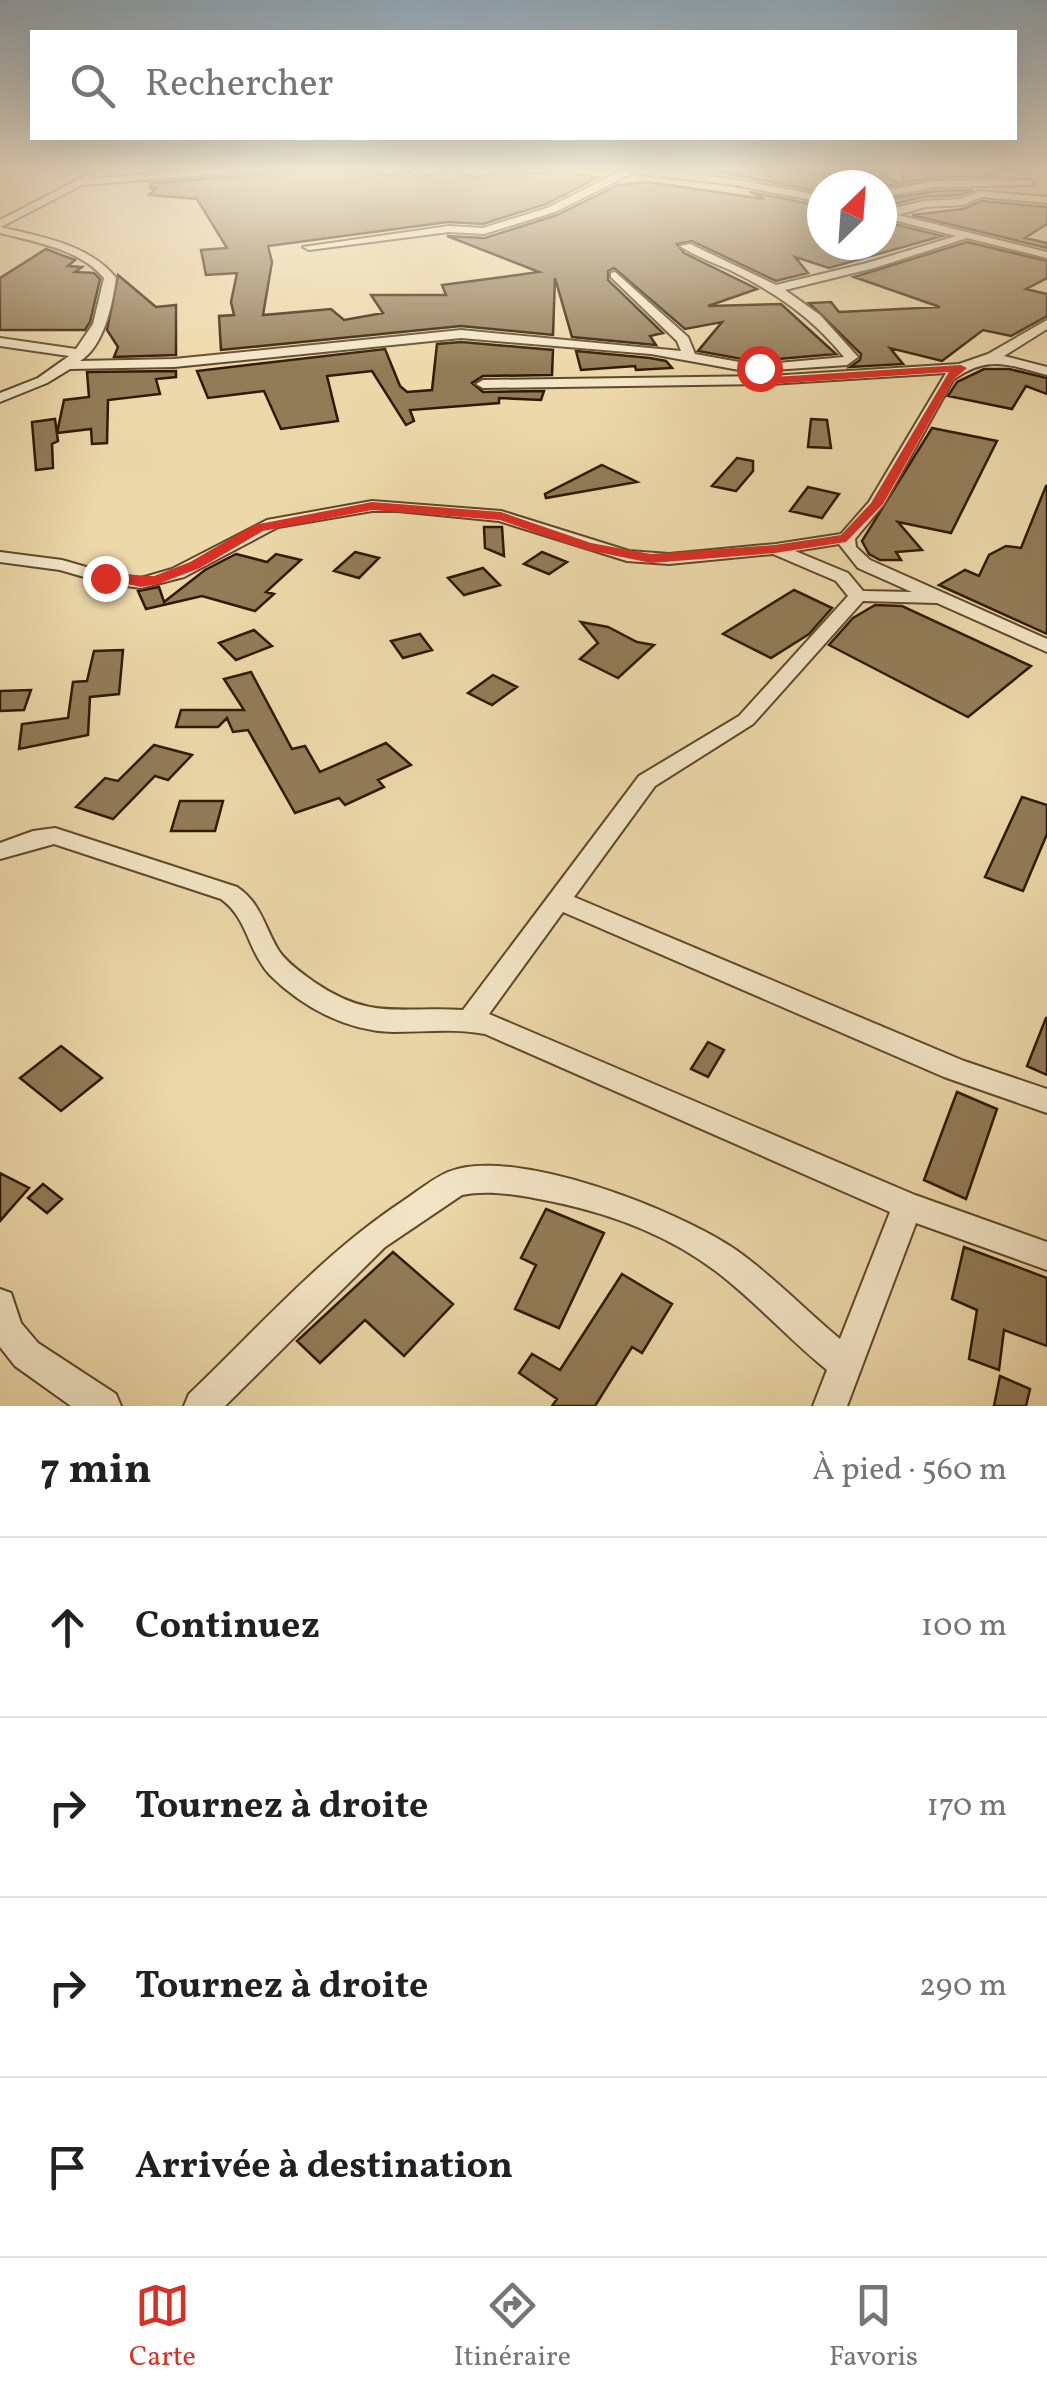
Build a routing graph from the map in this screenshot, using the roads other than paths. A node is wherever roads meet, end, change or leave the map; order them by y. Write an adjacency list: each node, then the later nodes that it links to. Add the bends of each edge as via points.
1 (26, 236): 14 (street, via 106,271 101,316)
2 (396, 236): 6 (street)
3 (958, 236): 4 (street)
4 (963, 237): 7 (street); 9 (street)
5 (686, 246): 9 (street)
6 (309, 248)
7 (1047, 255)
8 (614, 275): 13 (street, via 683,340)
9 (777, 288): 17 (street, via 823,321 851,357)
10 (1047, 324): 12 (street)
11 (0, 342): 14 (street)
12 (993, 357): 15 (street); 16 (street)
13 (690, 358): 14 (street, via 460,334 174,364); 17 (street)
14 (76, 360): 19 (street, via 50,379)
15 (961, 368): 17 (street); 20 (street, via 948,378 876,504)
16 (1044, 369)
17 (768, 374): 18 (street)
18 (483, 384)
19 (0, 398)
20 (846, 538): 21 (street); 24 (street, via 864,564)
21 (775, 549): 22 (street, via 627,556 501,516 372,506 273,523 178,573 141,583); 23 (street, via 842,577)
22 (0, 557)
23 (858, 596): 24 (street); 27 (street, via 746,720 647,781)
24 (942, 598): 25 (street)
25 (1047, 646)
26 (0, 851): 28 (street, via 56,836 229,892 252,911 279,968 334,1006 378,1020)
27 (558, 900): 28 (street); 29 (street, via 954,1070)
28 (470, 1020): 30 (street)
29 (1047, 1101)
30 (908, 1206): 31 (street); 33 (street)
31 (1047, 1256)
32 (0, 1304): 34 (street, via 18,1345)
33 (847, 1365): 35 (street, via 720,1256 669,1225 579,1196 471,1180 456,1183 374,1237); 36 (street)
34 (104, 1406)
35 (202, 1406)
36 (830, 1406)

